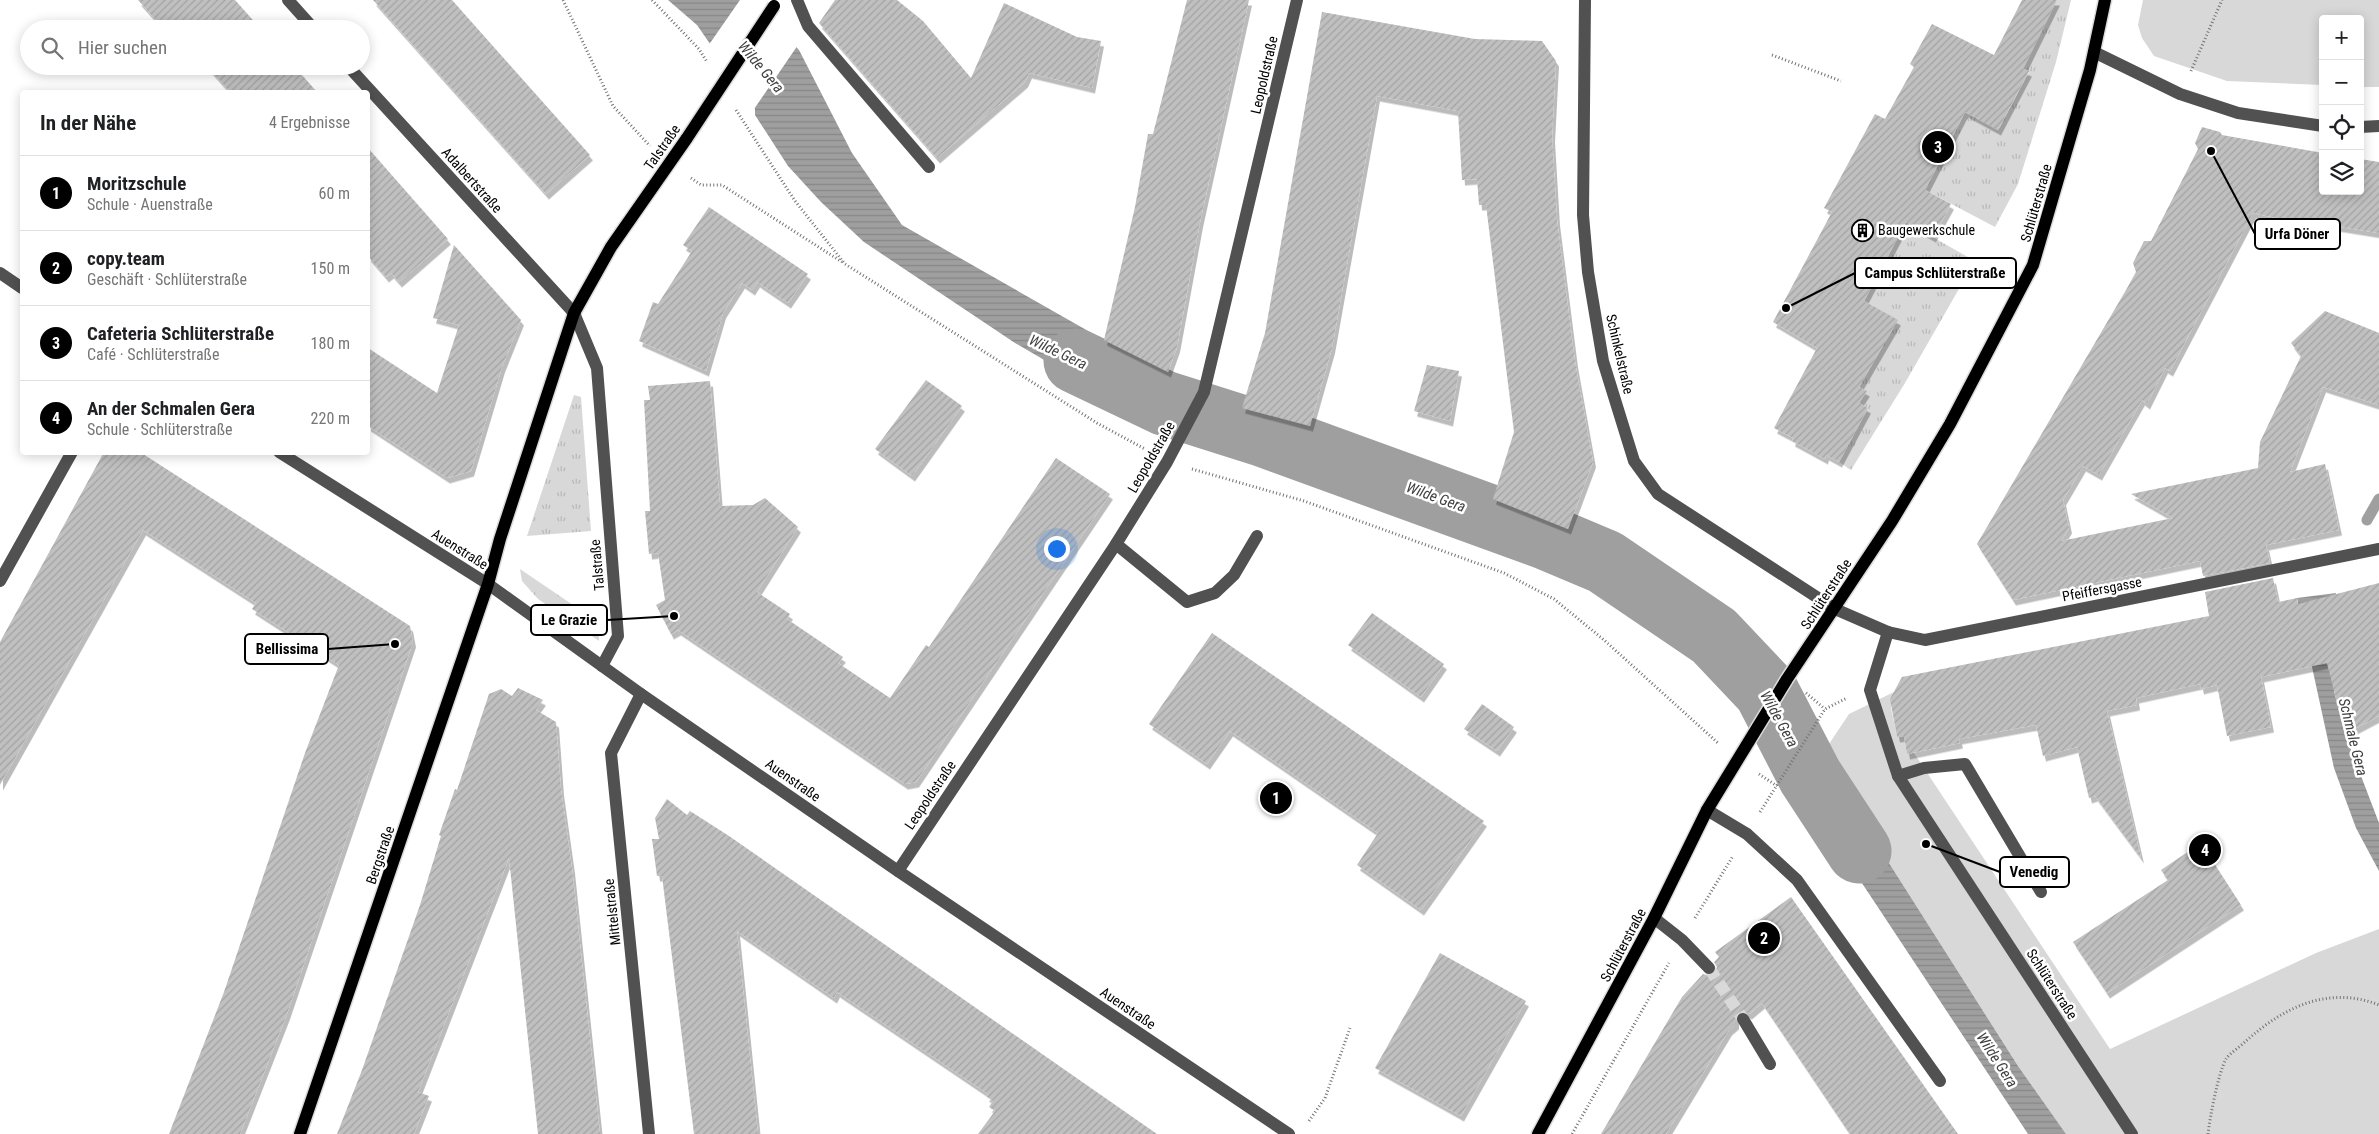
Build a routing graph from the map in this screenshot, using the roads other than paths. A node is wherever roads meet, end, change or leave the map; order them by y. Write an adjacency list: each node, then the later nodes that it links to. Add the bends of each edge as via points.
1 (288, 0): 7 (street)
2 (796, 0): 15 (street, via 808,26)
3 (1297, 0): 22 (street, Leopoldstraße, via 1204,392 1170,456)
4 (1584, 0): 26 (street, Schinkelstraße, via 1583,215 1588,272 1603,360 1634,461 1658,494)
5 (2105, 0): 8 (main road, Schlüterstraße)
6 (776, 3): 18 (main road, Talstraße, bridge, via 688,138 611,247)
7 (306, 20)
8 (2094, 52): 12 (street, via 2180,94 2238,113); 26 (main road, Schlüterstraße, via 2033,264 1950,424)
9 (356, 75): 10 (street, Adalbertstraße)
10 (370, 90)
11 (370, 90): 18 (street, Adalbertstraße)
12 (2319, 126)
13 (2379, 126): 14 (street)
14 (2364, 127)
15 (930, 167)
16 (0, 273): 17 (street)
17 (20, 287)
18 (574, 313): 25 (main road, Talstraße); 28 (street, Talstraße, via 597,368 618,636)
19 (70, 455): 24 (street)
20 (284, 455): 25 (street, Auenstraße)
21 (1257, 536): 22 (street, via 1234,575 1215,593 1187,602)
22 (1116, 544): 32 (street, Leopoldstraße)
23 (2379, 550): 27 (street, Pfeiffersgasse, via 1925,640)
24 (0, 581)
25 (488, 584): 28 (street, Auenstraße); 39 (main road, Bergstraße)
26 (1835, 609): 27 (street, Pfeiffersgasse); 31 (main road, Schlüterstraße)
27 (1888, 632): 30 (street, Schlüterstraße, via 1870,690)
28 (602, 666): 29 (street, Auenstraße)
29 (641, 694): 32 (street, Auenstraße); 40 (street, Mittelstraße, via 611,753)
30 (1898, 776): 33 (street, via 1924,768 1965,764); 43 (street, Schlüterstraße)
31 (1707, 810): 34 (main road, Schlüterstraße); 38 (street, via 1747,834 1797,880)
32 (898, 871): 41 (street, Auenstraße)
33 (2041, 892)
34 (1654, 918): 35 (street, via 1682,940); 42 (main road, Schlüterstraße)
35 (1709, 968)
36 (1743, 1019): 37 (street)
37 (1770, 1064)
38 (1940, 1081)
39 (300, 1134)
40 (649, 1134)
41 (1289, 1134)
42 (1538, 1134)
43 (2132, 1134)

